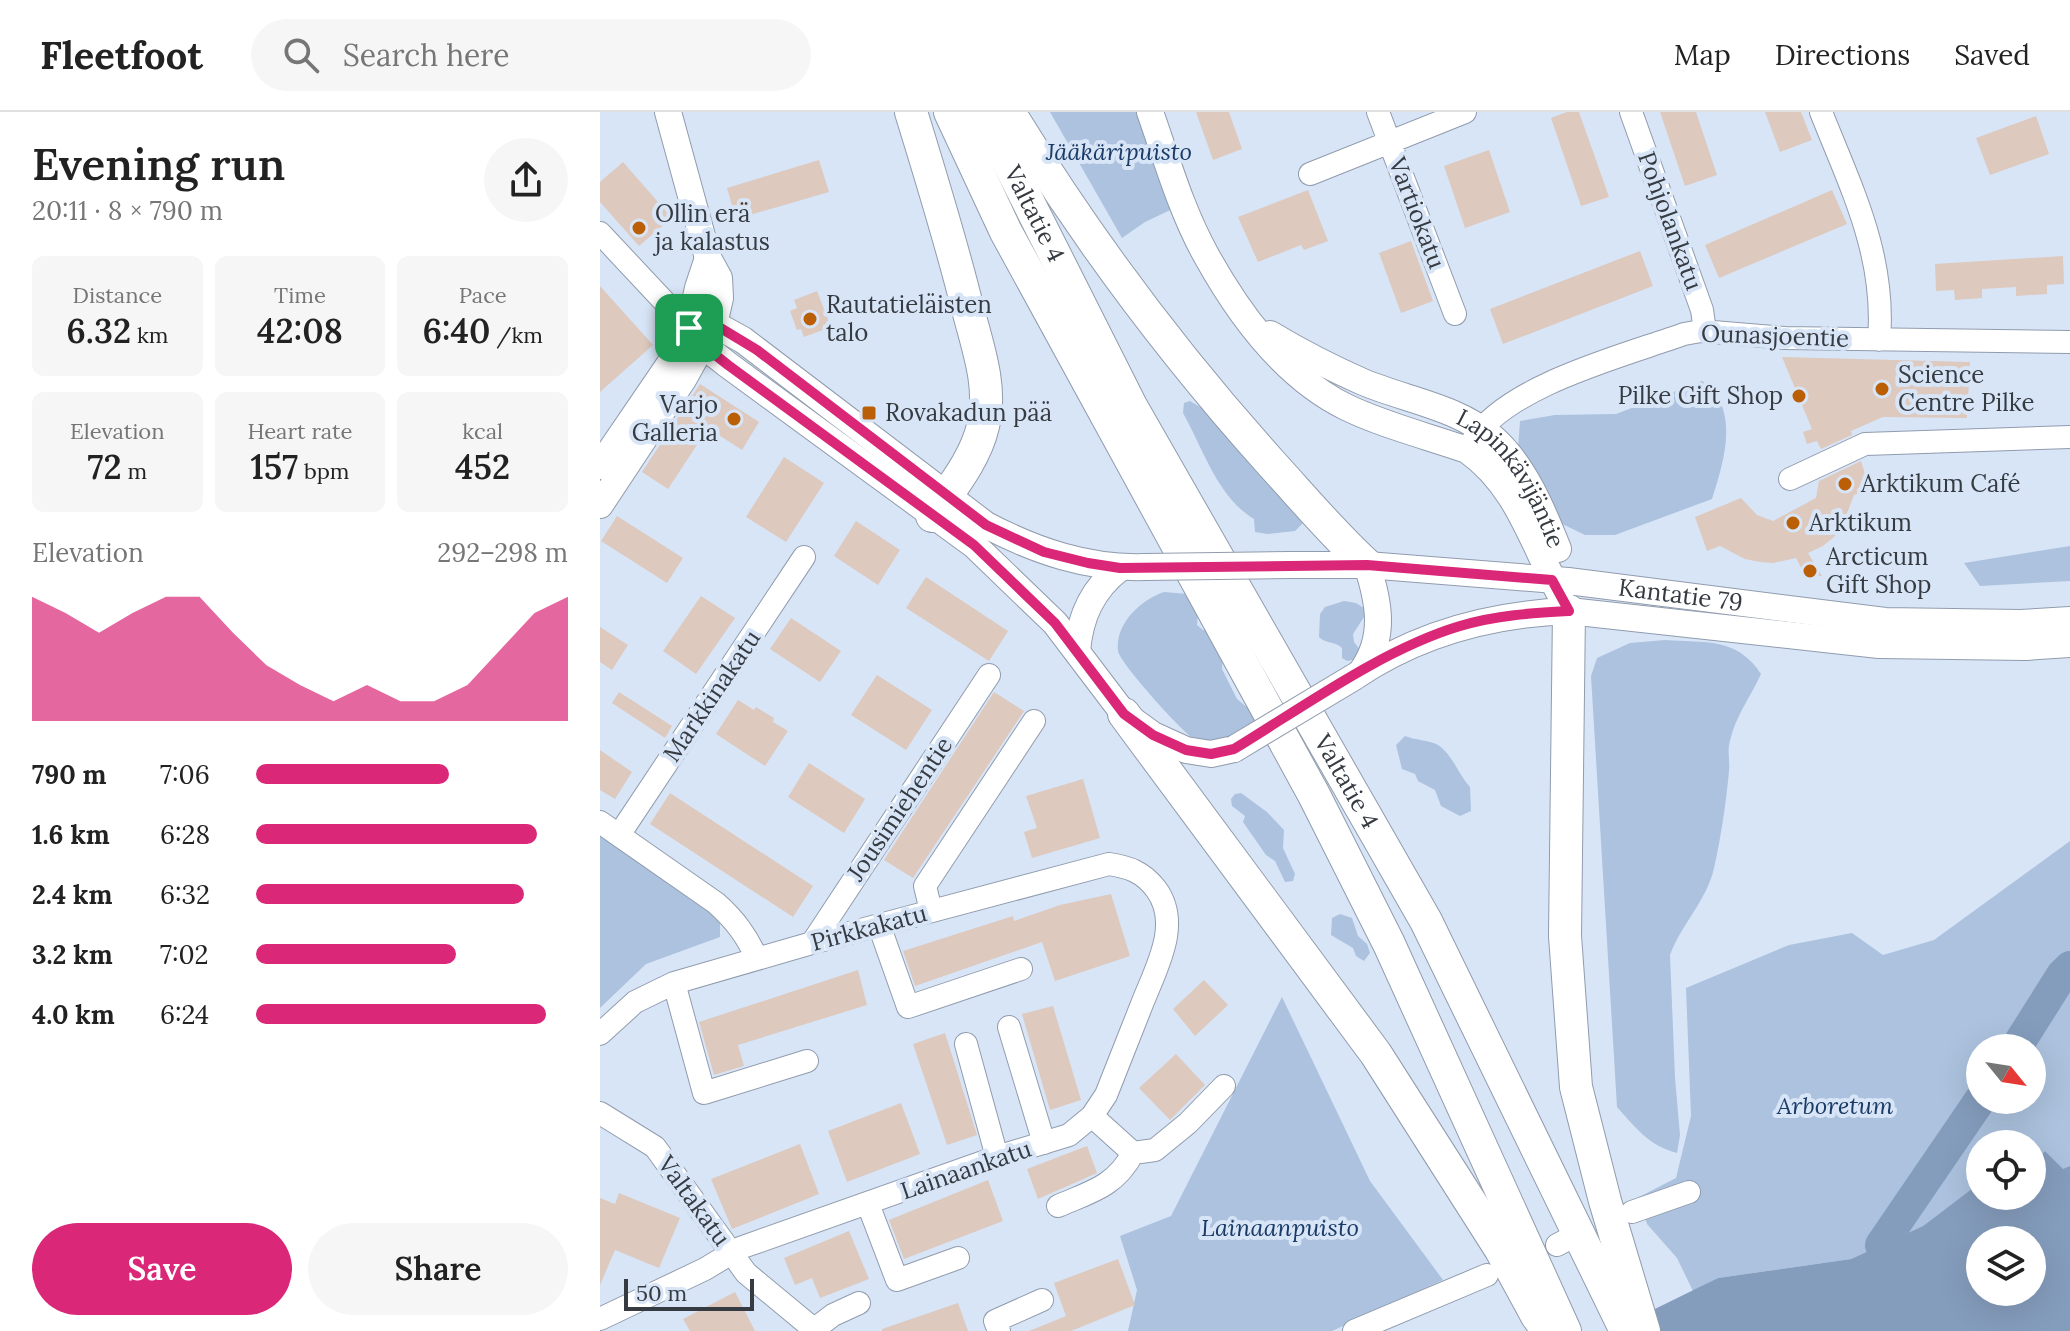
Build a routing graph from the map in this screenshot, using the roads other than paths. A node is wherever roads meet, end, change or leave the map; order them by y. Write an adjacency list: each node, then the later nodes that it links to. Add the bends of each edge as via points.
1 (668, 112): 16 (main road, via 708,258 698,288)
2 (911, 112): 24 (highway, via 947,225 987,400 979,439)
3 (950, 112): 67 (highway, Valtatie 4, via 1006,232 1321,809 1389,944)
4 (983, 112): 63 (highway, Valtatie 4, via 1131,406 1426,921)
5 (1009, 112): 27 (highway, via 1115,273 1178,356)
6 (1150, 112): 20 (main road, Lapinkävijäntie, via 1205,253 1251,322 1364,382 1441,409)
7 (1378, 112): 11 (street, Vartiokatu)
8 (1465, 112): 11 (street)
9 (1631, 112): 15 (street, Pohjolankatu)
10 (1821, 112): 17 (street, via 1870,236 1879,275)
11 (1390, 142): 12 (street); 14 (street, Vartiokatu)
12 (1310, 174)
13 (600, 233): 16 (street)
14 (1455, 314)
15 (1705, 331): 17 (street, Ounasjoentie); 20 (street, Ounasjoentie, via 1538,387 1506,407)
16 (703, 333): 21 (main road, via 673,359); 23 (main road); 24 (main road, via 757,350)
17 (1879, 340): 18 (street, Ounasjoentie)
18 (2070, 342)
19 (2070, 437): 22 (street, via 1865,444)
20 (1474, 439): 25 (main road, Lapinkävijäntie); 30 (main road, Lapinkävijäntie, via 1509,454 1524,477 1555,543)
21 (600, 466)
22 (1790, 479)
23 (600, 505)
24 (939, 506): 28 (main road, Kantatie 79, via 1017,541 1088,563); 33 (main road)
25 (1526, 523): 29 (main road, via 1514,561); 30 (main road, Lapinkävijäntie)
26 (804, 557): 38 (street, Markkinakatu)
27 (1367, 565): 28 (main road, Kantatie 79, bridge); 29 (main road, Kantatie 79); 34 (main road, via 1379,611 1378,634 1375,650)
28 (1132, 567): 33 (main road, via 1099,587 1078,634)
29 (1488, 576): 30 (main road, Kantatie 79)
30 (1563, 591): 31 (main road, Kantatie 79, via 1885,621); 32 (main road, Kantatie 79, via 1879,645); 34 (main road, Kantatie 79, via 1526,613 1458,627); 63 (highway, via 1570,1028 1576,1087)
31 (2070, 620)
32 (2070, 644)
33 (1077, 651): 36 (main road)
34 (1358, 674): 36 (main road, Kantatie 79, bridge, via 1234,749 1211,754 1153,735)
35 (989, 675): 42 (street, Jousimiehentie)
36 (1124, 714): 67 (highway, via 1376,1054)
37 (1034, 721): 40 (street, via 925,886)
38 (609, 828): 43 (street, via 733,918)
39 (1149, 880): 40 (street, Pirkkakatu, via 1130,867 1109,864); 52 (street, Lainaankatu, via 1164,900 1167,934 1106,1095)
40 (931, 911): 41 (street, Pirkkakatu)
41 (879, 925): 42 (street, Pirkkakatu); 44 (street, via 908,1007)
42 (812, 943): 43 (street, Pirkkakatu)
43 (757, 959): 45 (street, Pirkkakatu)
44 (1021, 969)
45 (674, 983): 47 (street, Pirkkakatu, via 635,1002); 49 (street, via 704,1093)
46 (1009, 1027): 53 (street)
47 (600, 1034)
48 (966, 1044): 55 (street)
49 (807, 1061)
50 (1224, 1086): 54 (street, via 1155,1150)
51 (600, 1113): 60 (street, Valtakatu, via 655,1147)
52 (1092, 1116): 53 (street, Lainaankatu, via 1069,1135); 54 (street)
53 (1044, 1143): 55 (street, Lainaankatu)
54 (1133, 1153): 58 (street, via 1110,1183)
55 (997, 1157): 57 (street, Lainaankatu)
56 (1689, 1192): 59 (street)
57 (868, 1204): 60 (street, Lainaankatu); 61 (street, via 897,1280)
58 (1058, 1206)
59 (1632, 1212)
60 (732, 1254): 66 (street, Lainaankatu); 68 (street, Valtakatu, via 746,1273)
61 (958, 1258)
62 (1487, 1275): 70 (street)
63 (1617, 1281): 71 (highway, Valtatie 4); 72 (highway)
64 (1042, 1300): 69 (street, via 995,1321)
65 (859, 1303): 68 (street)
66 (600, 1319)
67 (1552, 1322)
68 (814, 1330)
69 (999, 1331)
70 (1354, 1331)
71 (1626, 1331)
72 (1644, 1331)

